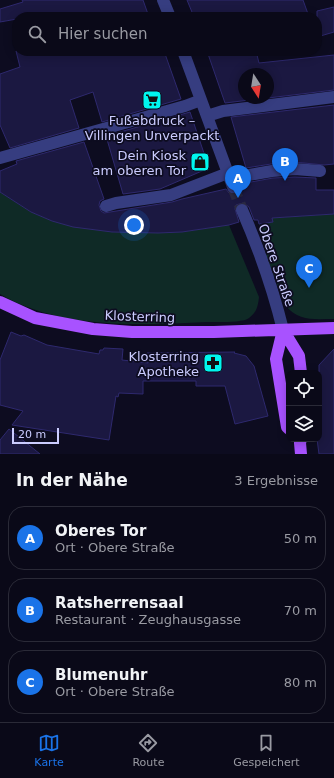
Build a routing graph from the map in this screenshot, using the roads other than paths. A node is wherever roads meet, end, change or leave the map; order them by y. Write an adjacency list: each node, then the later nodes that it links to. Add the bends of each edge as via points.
1 (163, 0): 2 (street)
2 (168, 12)
3 (185, 56): 5 (street)
4 (334, 97): 6 (street, via 223,111)
5 (201, 100): 6 (street); 7 (street)
6 (207, 116): 9 (street)
7 (0, 158)
8 (320, 171): 9 (street, via 280,170)
9 (231, 179): 10 (street, via 172,195 116,202)
10 (106, 206)
11 (242, 210): 14 (street, Obere Straße, via 257,243)
12 (0, 303): 14 (main road, Klosterring, via 35,318 93,329 137,332)
13 (334, 328): 14 (main road, Klosterring)
14 (283, 330): 15 (main road, via 299,356); 16 (main road, via 276,359)
15 (301, 370)
16 (286, 421)

